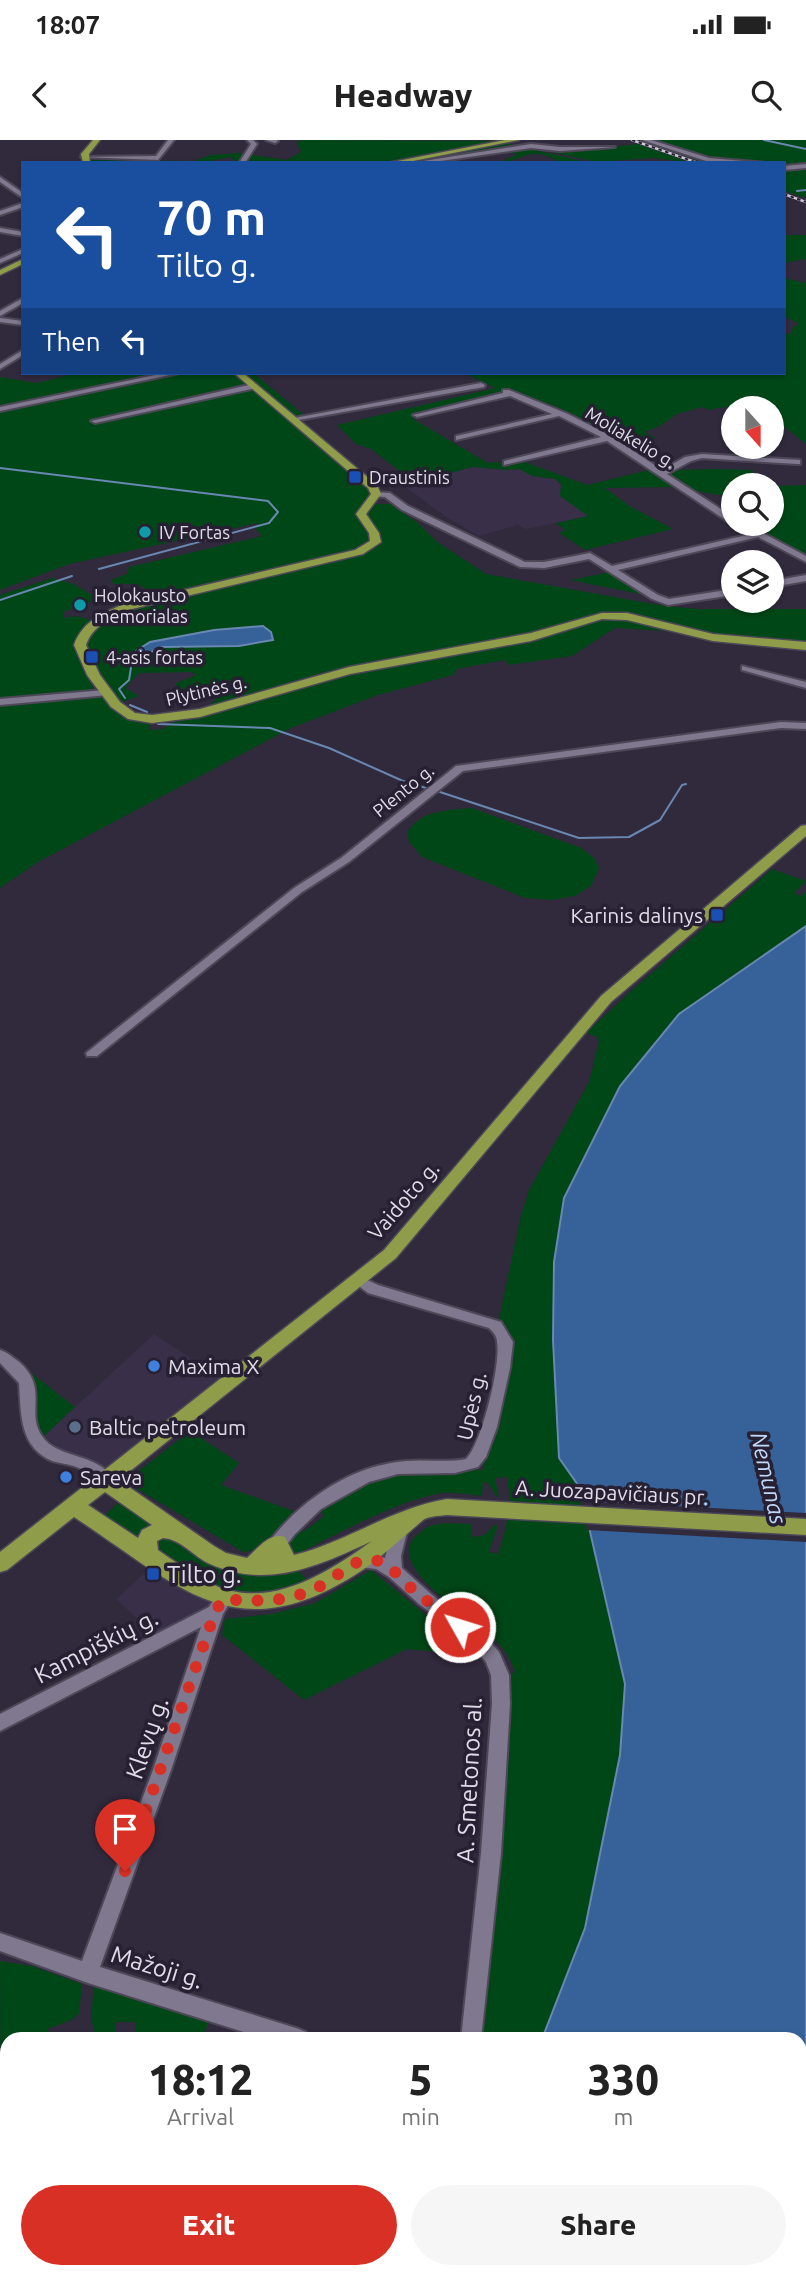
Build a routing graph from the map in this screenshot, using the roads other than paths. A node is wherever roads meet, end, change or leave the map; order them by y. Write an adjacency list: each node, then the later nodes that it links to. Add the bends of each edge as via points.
1 (97, 140): 9 (main road)
2 (171, 140): 9 (street, via 158,158)
3 (250, 140): 10 (street, via 254,144)
4 (269, 140): 7 (street)
5 (516, 140): 11 (main road)
6 (645, 140): 13 (street, via 709,160)
7 (275, 141)
8 (612, 147): 12 (street, via 525,147)
9 (86, 160)
10 (243, 161)
11 (401, 161)
12 (428, 161)
13 (733, 161)
14 (806, 166): 15 (street)
15 (786, 168)
16 (0, 180): 17 (street)
17 (21, 196)
18 (21, 206): 19 (street)
19 (0, 213)
20 (0, 230): 21 (street)
21 (21, 234)
22 (21, 252): 23 (street)
23 (0, 261)
24 (21, 262): 25 (main road)
25 (0, 273)
26 (21, 301): 27 (street)
27 (0, 314)
28 (0, 320): 29 (street)
29 (21, 323)
30 (21, 353): 31 (street)
31 (0, 367)
32 (165, 375): 36 (street)
33 (240, 375): 35 (main road)
34 (481, 384): 39 (street)
35 (253, 386): 39 (main road); 40 (street)
36 (0, 409)
37 (560, 414): 38 (street, Moliakelio g., via 508,393); 41 (street); 42 (street, Moliakelio g.)
38 (417, 415)
39 (293, 419): 46 (main road)
40 (95, 421)
41 (459, 438)
42 (608, 438): 44 (street); 45 (street, Moliakelio g.)
43 (797, 461): 45 (street, via 702,456)
44 (507, 463)
45 (662, 473): 47 (street, Moliakelio g.)
46 (376, 494): 51 (street, via 387,495 516,563 536,566 590,556); 58 (main road, Plytinės g., via 362,512 376,536 370,548 154,599 98,621 82,636 80,645)
47 (721, 513)
48 (752, 536): 51 (street)
49 (758, 536): 50 (street, Moliakelio g.)
50 (806, 559)
51 (610, 569): 54 (street, via 668,602)
52 (806, 578): 53 (street)
53 (784, 582)
54 (721, 594)
55 (806, 646): 58 (main road, Plytinės g., via 703,637 610,615 533,637 325,676 182,716 132,716)
56 (745, 668): 57 (street)
57 (806, 685)
58 (105, 693): 59 (street)
59 (0, 702)
60 (806, 726): 62 (street, Plento g., via 780,724 460,768)
61 (806, 829): 63 (main road, Vaidoto g., via 606,999 409,1234)
62 (92, 1053)
63 (359, 1281): 65 (main road, Vaidoto g.); 71 (street, Upės g., via 499,1329 505,1341 499,1391 481,1455 471,1464 398,1468 360,1481 319,1501)
64 (0, 1355): 65 (street, via 27,1382 35,1439 52,1454 84,1463)
65 (106, 1480): 66 (main road, Vaidoto g.); 69 (main road)
66 (73, 1506): 72 (main road); 74 (main road, Vaidoto g.)
67 (417, 1514): 68 (main road, A. Juozapavičiaus pr., via 447,1507); 70 (main road); 75 (main road, A. Juozapavičiaus pr.)
68 (806, 1527)
69 (177, 1531): 72 (main road, via 161,1530 149,1536); 76 (main road, via 222,1560)
70 (399, 1532): 73 (main road); 77 (street)
71 (278, 1543): 75 (main road, via 280,1554); 76 (main road)
72 (148, 1554): 79 (main road)
73 (359, 1561): 77 (street, via 374,1559); 78 (main road)
74 (0, 1564)
75 (294, 1564): 76 (main road); 78 (main road, via 312,1573)
76 (252, 1566)
77 (394, 1569): 84 (street, A. Smetonos al., via 486,1650 500,1675 492,1848)
78 (311, 1591): 79 (main road, via 280,1601)
79 (219, 1606): 80 (street, Kampiškių g.); 82 (street, Klevų g.)
80 (0, 1723)
81 (0, 1942): 82 (street, Mažoji g.)
82 (88, 1973): 83 (street, Mažoji g.)
83 (277, 2032)
84 (472, 2032)

